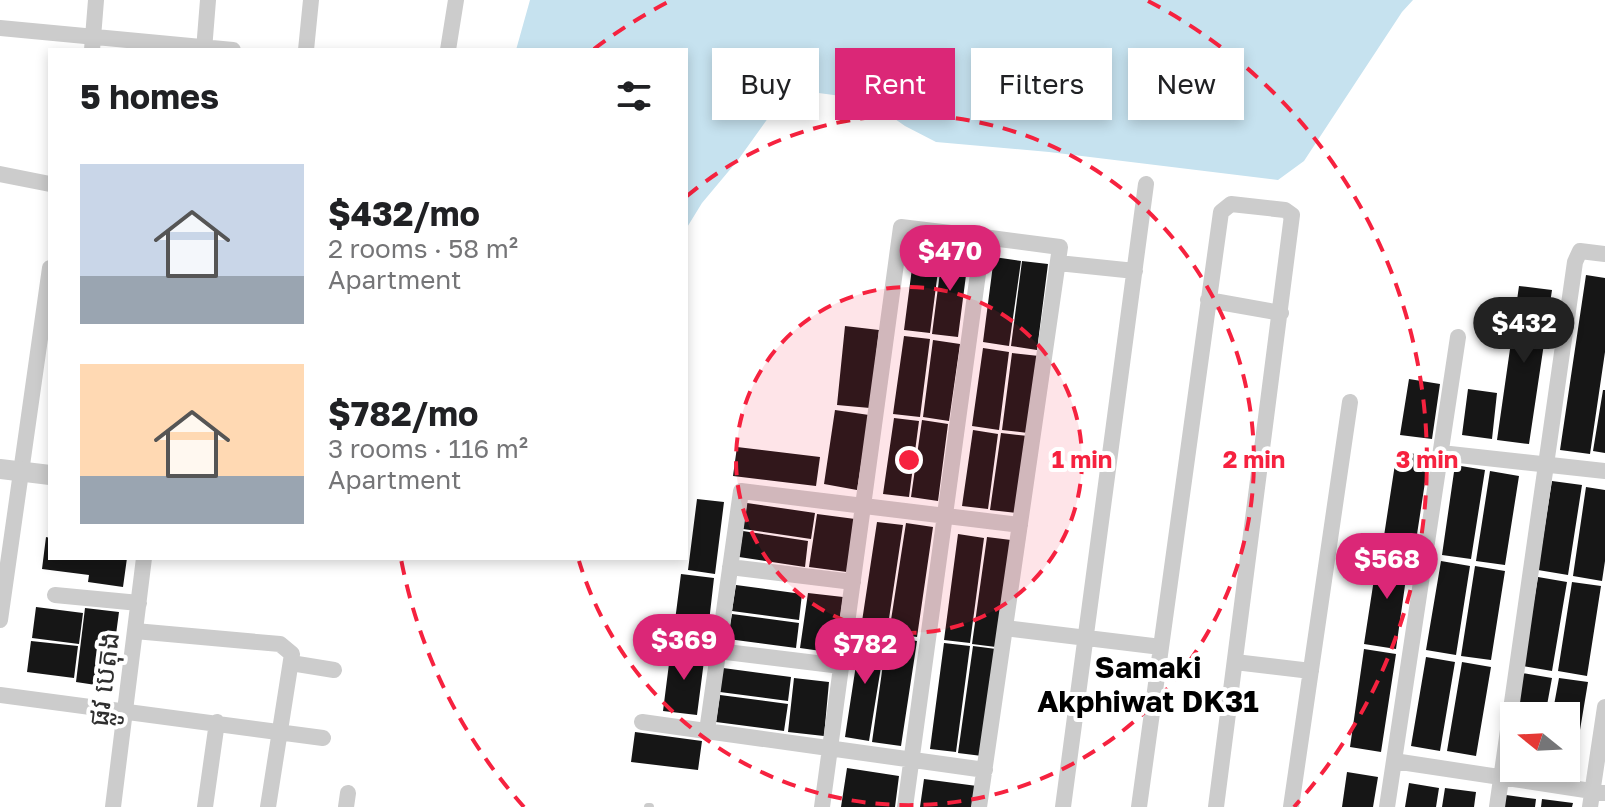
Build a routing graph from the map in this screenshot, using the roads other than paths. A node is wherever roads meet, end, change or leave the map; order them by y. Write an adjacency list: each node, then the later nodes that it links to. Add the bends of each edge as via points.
1 (96, 0): 6 (street)
2 (208, 0): 7 (street)
3 (311, 0): 8 (street)
4 (456, 0): 9 (street)
5 (0, 28): 6 (street)
6 (92, 43): 7 (street)
7 (204, 48)
8 (306, 48)
9 (448, 48)
10 (0, 174): 11 (street)
11 (48, 184)
12 (1146, 184): 16 (street)
13 (983, 237): 15 (street, via 1060,247); 27 (street, via 901,227); 28 (street)
14 (1605, 254): 23 (street, via 1580,251 1575,262)
15 (1058, 263): 16 (street); 29 (street)
16 (1135, 271): 38 (street)
17 (48, 278): 24 (street)
18 (1208, 300): 19 (street); 19 (street, via 1221,212 1231,204 1285,210 1292,215); 39 (street)
19 (1281, 313): 41 (street)
20 (1458, 337): 22 (street)
21 (1350, 402): 45 (street)
22 (1441, 453): 23 (street); 57 (street)
23 (1548, 464): 25 (street); 47 (street)
24 (10, 470): 26 (street); 35 (street)
25 (1605, 471)
26 (48, 475)
27 (863, 506): 28 (street); 31 (street, via 741,491); 32 (street)
28 (945, 516): 29 (street); 56 (street)
29 (1020, 525): 36 (street)
30 (144, 560): 34 (street, ផ្លូវ បេតុង)
31 (730, 567): 32 (street); 40 (street)
32 (853, 582): 43 (street)
33 (55, 595): 34 (street)
34 (139, 603): 37 (street, ផ្លូវ បេតុង)
35 (0, 620)
36 (1005, 628): 38 (street); 58 (street)
37 (135, 631): 42 (street, via 280,644 292,654); 49 (street, ផ្លូវ បេតុង)
38 (1087, 638): 39 (street); 69 (street)
39 (1161, 647): 70 (street)
40 (718, 651): 43 (street); 52 (street)
41 (1235, 662): 45 (street); 71 (street)
42 (291, 663): 44 (street); 53 (street)
43 (841, 666): 55 (street)
44 (334, 670)
45 (1311, 671): 72 (street)
46 (0, 695): 49 (street)
47 (1512, 702)
48 (1605, 707): 62 (street)
49 (125, 711): 50 (street); 63 (street, ផ្លូវ បេតុង)
50 (217, 722): 53 (street); 64 (street)
51 (642, 722): 52 (street)
52 (707, 731): 55 (street)
53 (279, 732): 54 (street); 65 (street)
54 (323, 738)
55 (830, 748): 56 (street); 66 (street)
56 (911, 759): 58 (street); 67 (street)
57 (1394, 761): 59 (street); 73 (street)
58 (985, 770): 68 (street)
59 (1500, 778)
60 (1500, 782): 74 (street)
61 (1521, 782): 62 (street)
62 (1596, 797)
63 (113, 807)
64 (205, 807)
65 (268, 807)
66 (822, 807)
67 (905, 807)
68 (979, 807)
69 (1063, 807)
70 (1139, 807)
71 (1216, 807)
72 (1291, 807)
73 (1387, 807)
74 (1497, 807)

